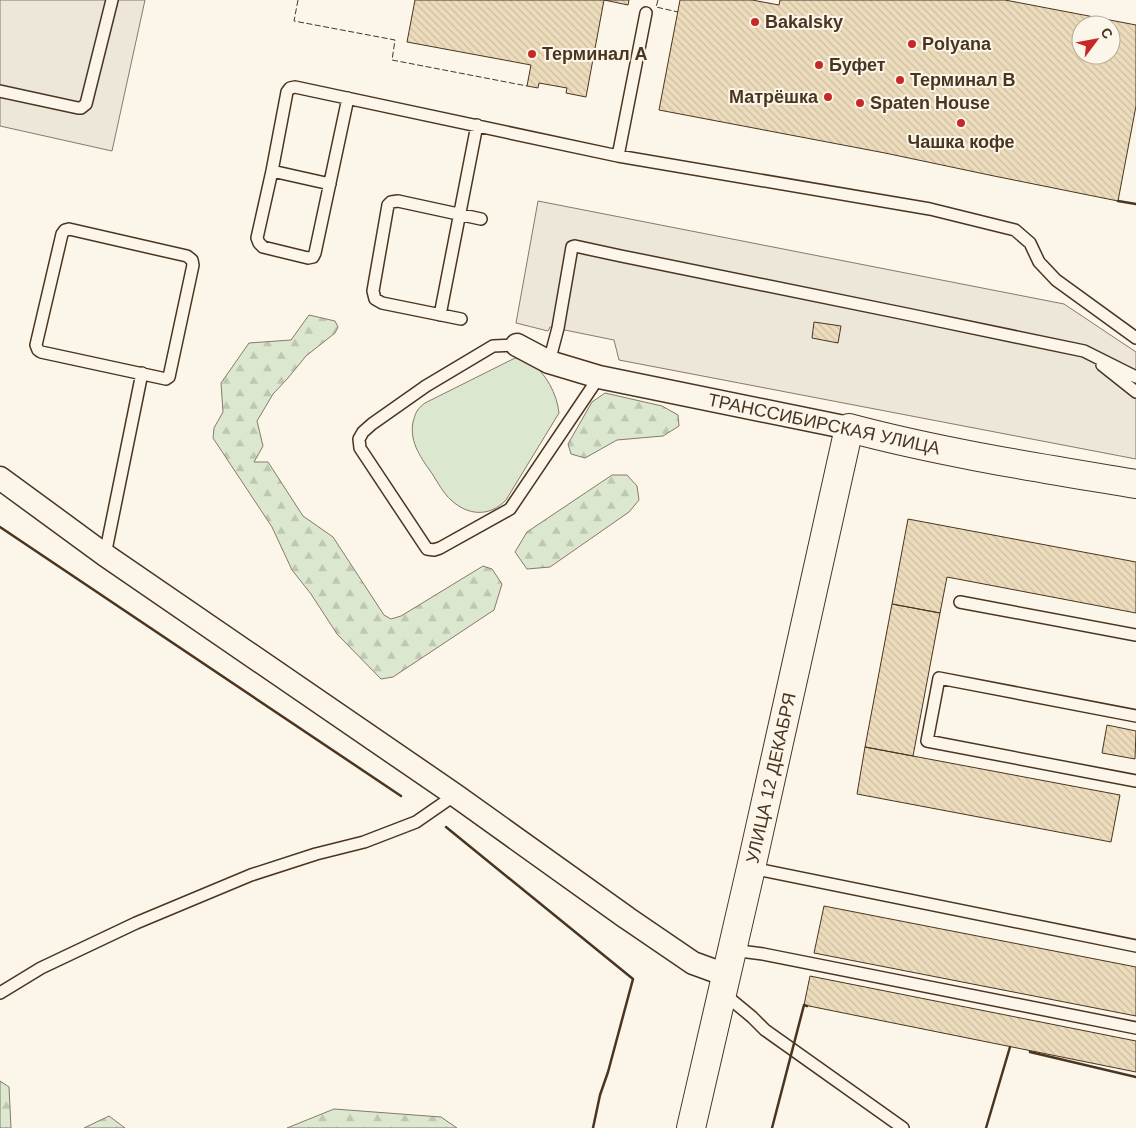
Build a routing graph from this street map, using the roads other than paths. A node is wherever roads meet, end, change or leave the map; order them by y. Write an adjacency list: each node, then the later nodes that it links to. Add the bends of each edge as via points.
1 (112, 0): 3 (lane, via 84,107)
2 (646, 13): 6 (lane)
3 (0, 91)
4 (348, 98): 5 (lane); 7 (lane, via 290,88); 8 (lane)
5 (476, 125): 6 (lane); 9 (lane)
6 (618, 156): 13 (lane, via 930,209 1015,230 1030,243 1039,262 1056,280)
7 (272, 171): 8 (lane); 8 (lane, via 257,238 263,247 308,258 314,253)
8 (330, 184)
9 (458, 214): 10 (lane); 11 (lane); 11 (lane, via 398,201 388,205 373,291 375,299)
10 (481, 219)
11 (440, 315): 12 (lane)
12 (461, 319)
13 (1136, 338)
14 (518, 345): 16 (street, ТРАНССИБИРСКАЯ УЛИЦА); 18 (lane, via 493,346 426,386 372,424 359,439 360,448 427,548 440,548 510,509)
15 (1084, 351): 16 (lane, via 575,246 572,247); 19 (lane); 20 (lane)
16 (549, 362): 18 (street, ТРАНССИБИРСКАЯ УЛИЦА)
17 (142, 373): 17 (lane, via 169,378 192,260 187,256 65,230 36,345 38,350); 24 (lane)
18 (599, 377): 21 (street, ТРАНССИБИРСКАЯ УЛИЦА)
19 (1136, 377)
20 (1136, 392)
21 (850, 428): 23 (main road, ТРАНССИБИРСКАЯ УЛИЦА, via 1020,465); 30 (main road, УЛИЦА 12 ДЕКАБРЯ)
22 (0, 478): 24 (street)
23 (1136, 484)
24 (105, 555): 29 (street)
25 (960, 602): 26 (lane)
26 (1136, 635)
27 (1136, 716): 28 (lane, via 939,678 927,742)
28 (1136, 781)
29 (455, 795): 32 (street, via 693,963); 33 (lane, via 416,822 364,842 251,875 136,923 41,968)
30 (751, 868): 31 (lane); 32 (main road, УЛИЦА 12 ДЕКАБРЯ)
31 (1136, 946)
32 (727, 973): 34 (lane, via 763,954); 35 (lane, via 752,1017 765,1030); 36 (main road, УЛИЦА 12 ДЕКАБРЯ)
33 (0, 993)
34 (1136, 1028)
35 (888, 1123): 37 (lane)
36 (691, 1128)
37 (903, 1128)

